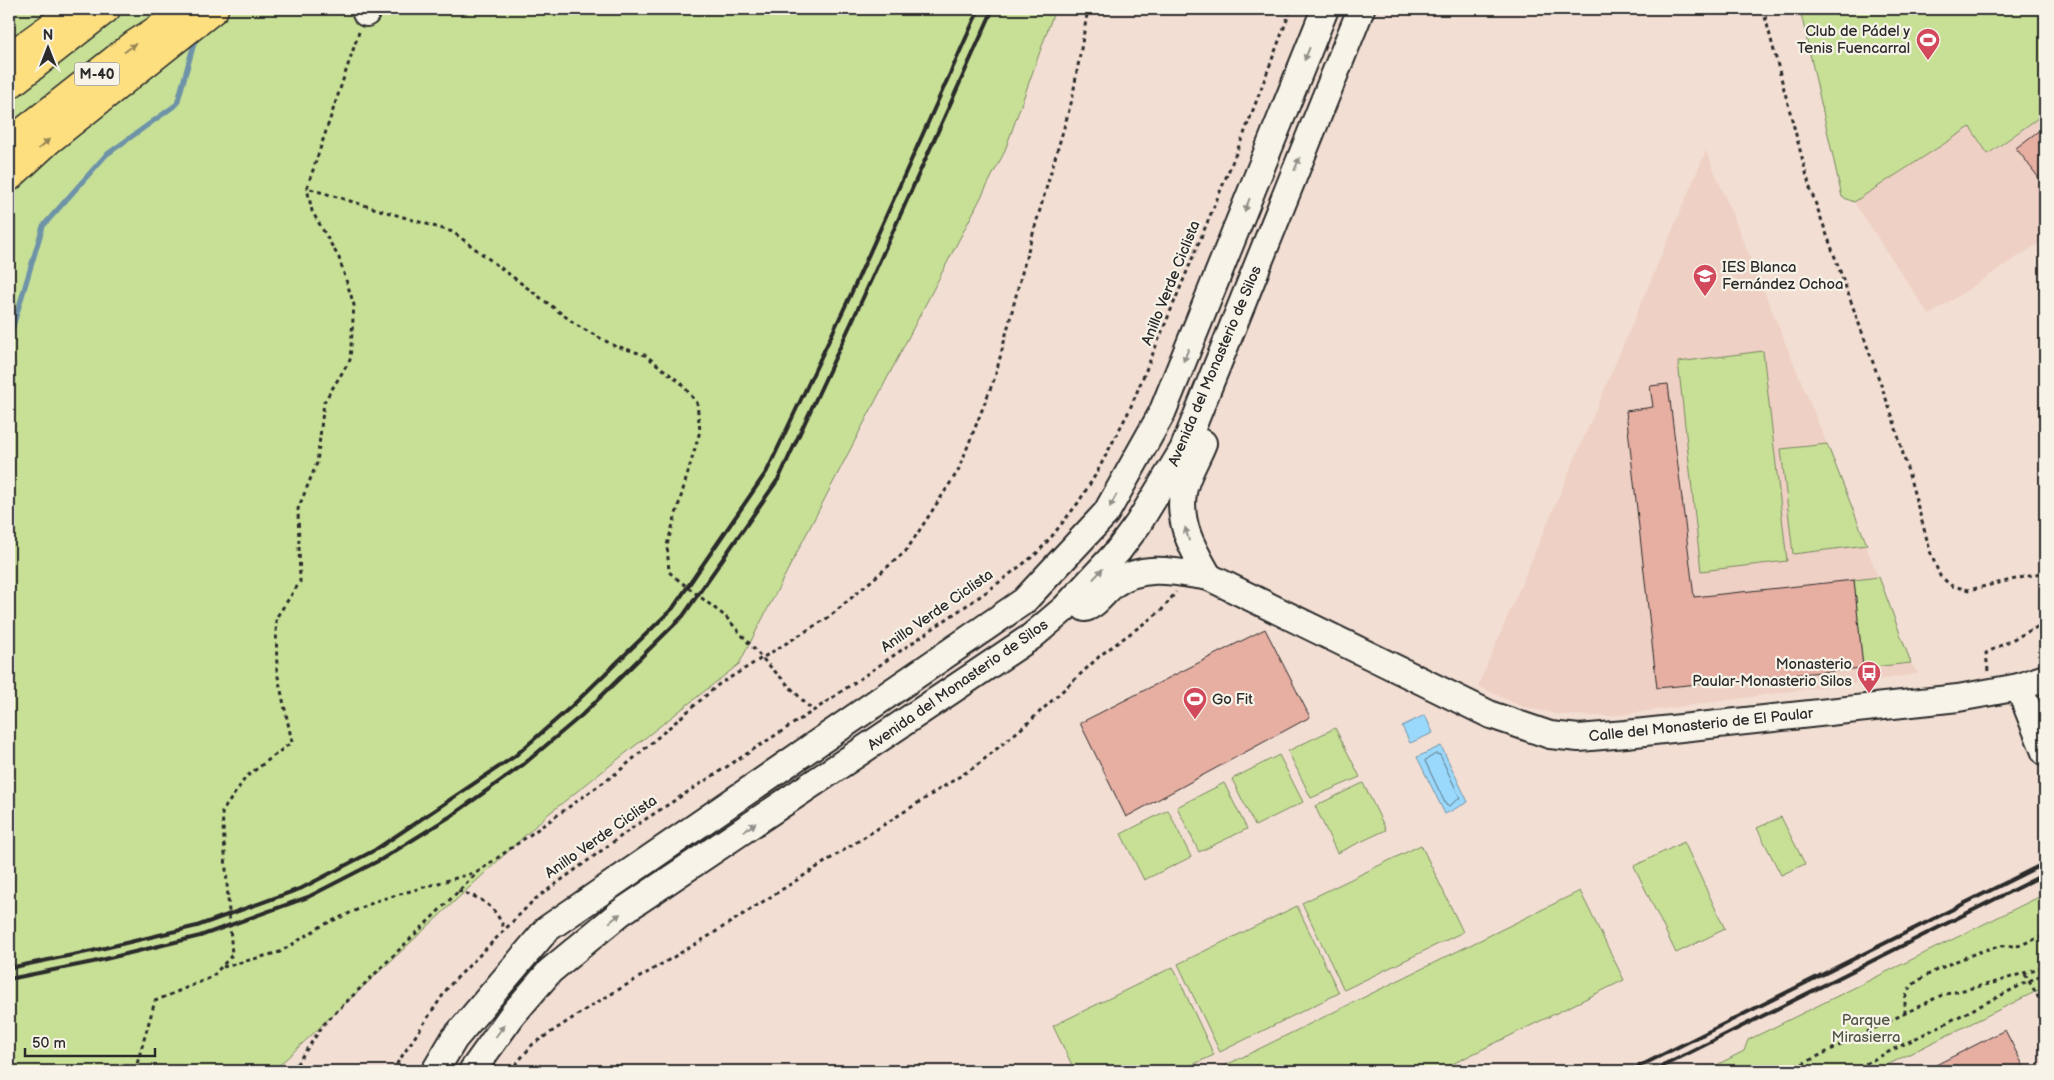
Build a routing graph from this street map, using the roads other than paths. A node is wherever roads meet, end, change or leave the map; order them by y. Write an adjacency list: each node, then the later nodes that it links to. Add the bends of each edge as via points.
1 (76, 9): 7 (highway)
2 (106, 9): 8 (highway)
3 (189, 9): 9 (highway, M-40, one-way to 3, via 135,44)
4 (214, 9): 10 (highway, one-way to 4, via 48,140)
5 (1325, 9): 17 (street, Avenida del Monasterio de Silos, one-way to 17, via 1162,413 1106,513 1024,601 546,929 454,1039)
6 (1361, 9): 11 (street, Avenida del Monasterio de Silos, one-way to 6)
7 (9, 57)
8 (9, 85)
9 (9, 143)
10 (9, 177)
11 (1214, 372): 12 (street, one-way to 11, via 1187,535 1182,510 1183,493 1217,403); 13 (street, Avenida del Monasterio de Silos, one-way to 11, via 1118,551 1153,501 1182,450)
12 (1209, 577): 13 (street, Calle del Monasterio de El Paular, via 1169,570 1134,574 1116,583 1087,608); 15 (street, Calle del Monasterio de El Paular, via 1491,715 1550,735 1579,738 1626,734 1958,698)
13 (1064, 609): 18 (street, Avenida del Monasterio de Silos, one-way to 13, via 513,1014 550,971 620,913 1023,642)
14 (2045, 678): 15 (street, Calle del Monasterio de El Paular)
15 (2019, 687): 16 (street)
16 (2045, 752)
17 (435, 1071)
18 (472, 1071)

